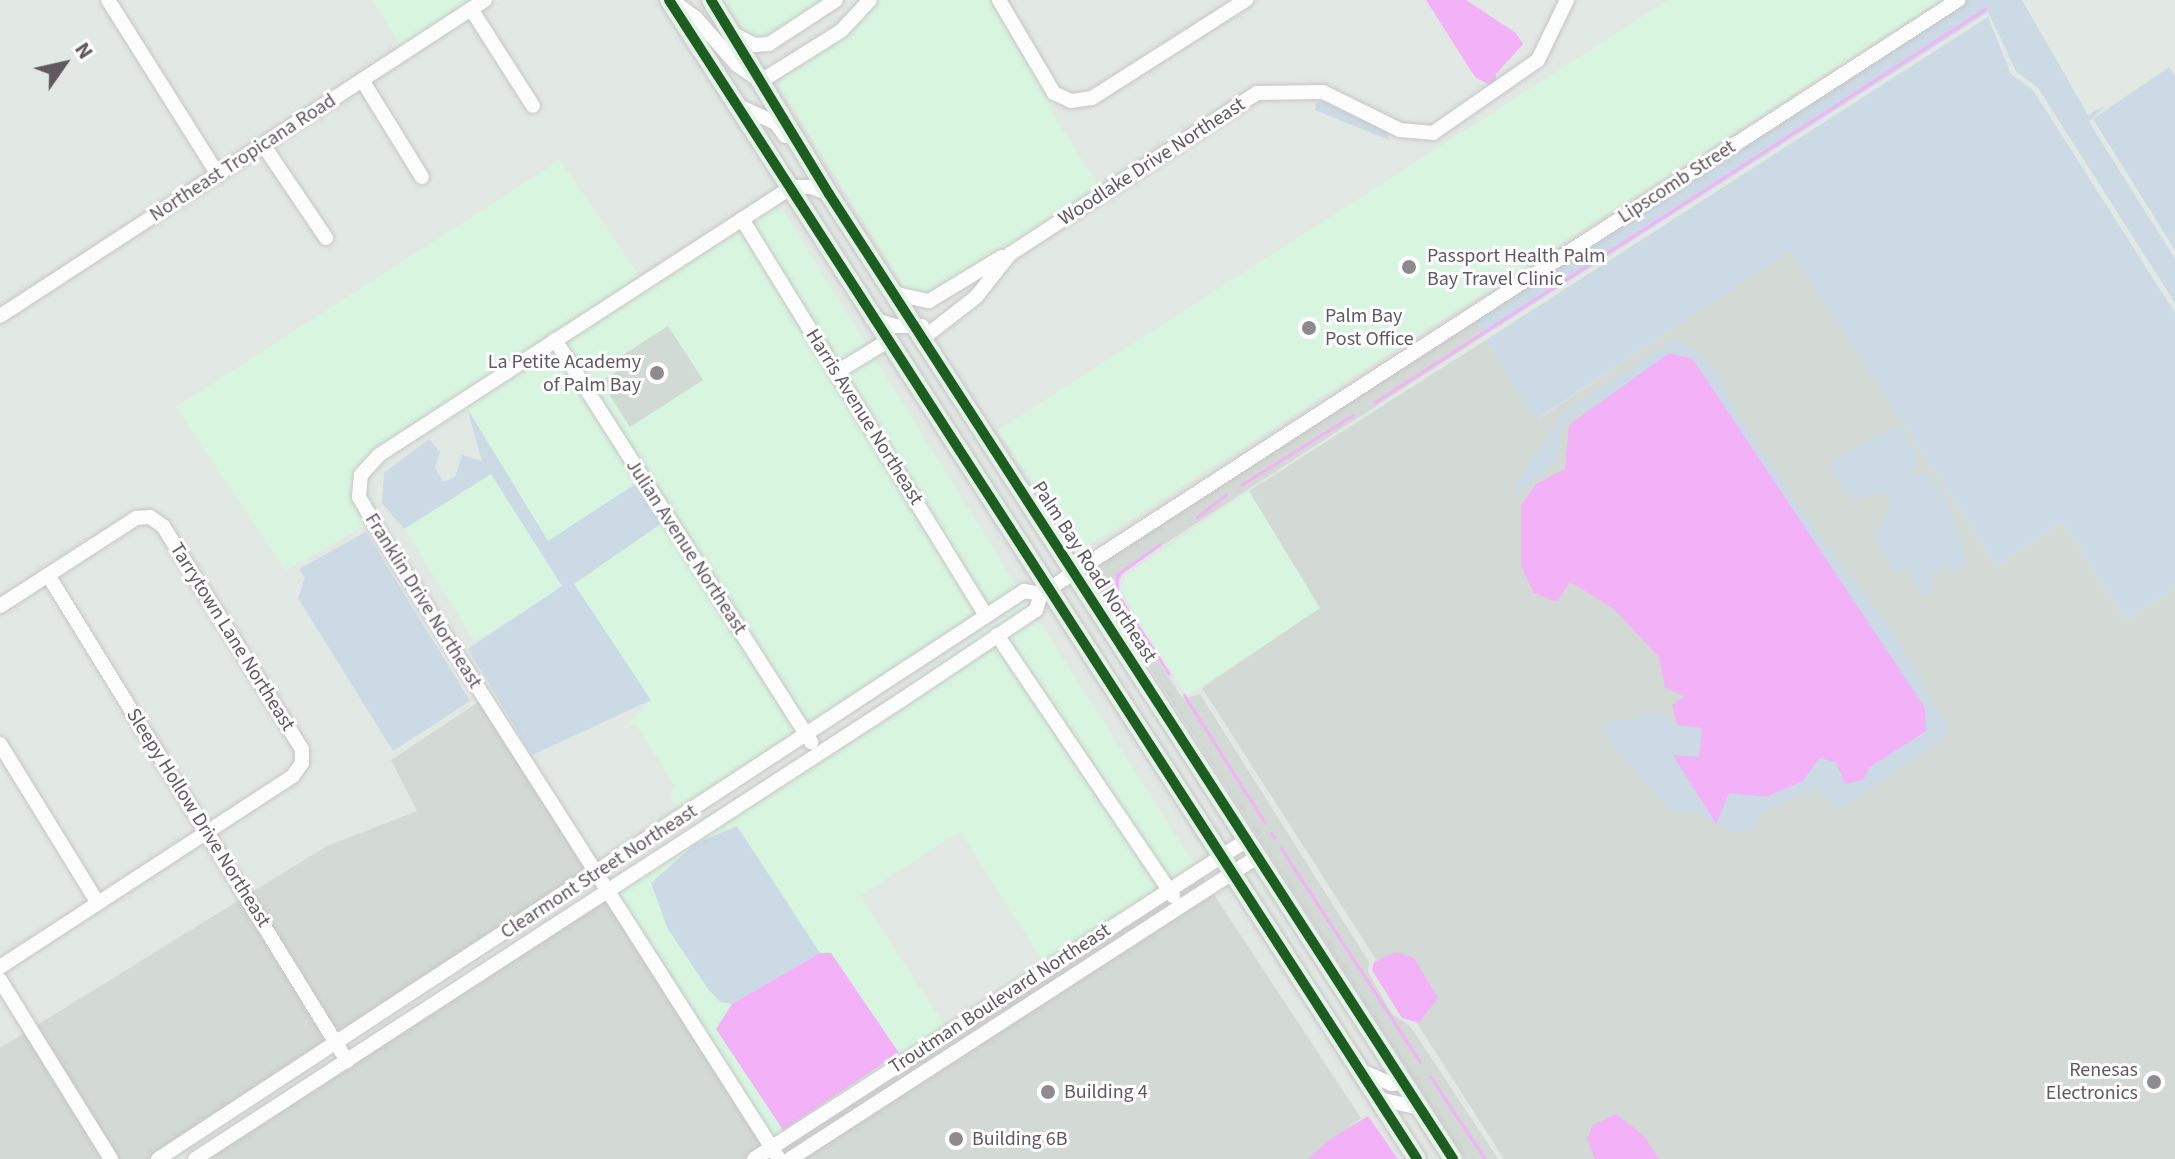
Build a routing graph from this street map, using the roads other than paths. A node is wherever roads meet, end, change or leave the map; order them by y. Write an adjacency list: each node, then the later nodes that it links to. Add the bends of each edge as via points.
1 (108, 0): 19 (street)
2 (485, 0): 11 (street, Northeast Tropicana Road)
3 (670, 0): 14 (street, via 696,18 737,65); 15 (main road)
4 (711, 0): 12 (main road, Palm Bay Road Northeast)
5 (836, 0): 12 (street, via 769,44 743,41)
6 (870, 0): 14 (street, via 841,31)
7 (999, 0): 8 (street, via 1054,93 1071,101 1092,98)
8 (1246, 0)
9 (1567, 0): 25 (street, Woodlake Drive Northeast, via 1538,60 1433,133 1400,130 1323,92 1257,93)
10 (1958, 0): 33 (street, Lipscomb Street)
11 (471, 9): 13 (street, Northeast Tropicana Road); 16 (street)
12 (730, 31): 14 (main road, Palm Bay Road Northeast)
13 (362, 80): 17 (street, Northeast Tropicana Road); 20 (street)
14 (761, 81): 18 (main road, Palm Bay Road Northeast)
15 (736, 105): 18 (street, via 776,123); 21 (main road)
16 (533, 106)
17 (264, 146): 19 (street, Northeast Tropicana Road); 24 (street)
18 (801, 148): 22 (main road, Palm Bay Road Northeast)
19 (218, 175): 27 (street, Northeast Tropicana Road)
20 (422, 177)
21 (791, 187): 22 (street); 23 (street, Franklin Drive Northeast); 28 (main road)
22 (829, 194): 26 (main road, Palm Bay Road Northeast)
23 (742, 219): 30 (street, Franklin Drive Northeast); 32 (street, Harris Avenue Northeast)
24 (326, 238)
25 (1010, 254): 26 (street, Woodlake Drive Northeast, via 929,301); 29 (street, Woodlake Drive Northeast, via 976,297 945,322)
26 (892, 293): 29 (main road, Palm Bay Road Northeast)
27 (0, 316)
28 (872, 319): 29 (street); 31 (main road)
29 (918, 332): 33 (main road, Palm Bay Road Northeast)
30 (555, 340): 39 (street, Julian Avenue Northeast); 45 (street, Franklin Drive Northeast, via 379,455 361,475 359,497)
31 (886, 342): 32 (street); 35 (main road)
32 (837, 372): 37 (street, Harris Avenue Northeast)
33 (1074, 573): 35 (street, Clearmont Street Northeast); 43 (main road, Palm Bay Road Northeast)
34 (48, 575): 36 (street); 42 (street, Sleepy Hollow Drive Northeast); 42 (street, Tarrytown Lane Northeast, via 136,518 150,517 163,526 302,749 302,763 293,776)
35 (1044, 592): 37 (street, Clearmont Street Northeast, via 1024,591); 38 (street, Clearmont Street Northeast, via 1036,610); 44 (main road)
36 (0, 606)
37 (986, 616): 39 (street, Clearmont Street Northeast)
38 (997, 635): 41 (street, Clearmont Street Northeast); 46 (street)
39 (808, 736): 41 (street, Julian Avenue Northeast); 45 (street, Clearmont Street Northeast)
40 (0, 744): 48 (street)
41 (817, 752): 47 (street, Clearmont Street Northeast)
42 (207, 833): 48 (street); 55 (street, Sleepy Hollow Drive Northeast)
43 (1252, 848): 44 (street, Troutman Boulevard Northeast); 59 (main road, Palm Bay Road Northeast)
44 (1226, 865): 46 (street, Troutman Boulevard Northeast); 49 (street, Troutman Boulevard Northeast); 58 (main road)
45 (596, 875): 47 (street, Franklin Drive Northeast); 50 (street, Clearmont Street Northeast)
46 (1169, 890): 49 (street); 54 (street, Troutman Boulevard Northeast)
47 (607, 893): 51 (street, Clearmont Street Northeast); 62 (street, Franklin Drive Northeast)
48 (98, 903): 52 (street)
49 (1180, 906): 56 (street, Troutman Boulevard Northeast)
50 (485, 945): 51 (street); 55 (street, Clearmont Street Northeast)
51 (498, 964): 57 (street, Clearmont Street Northeast)
52 (0, 967)
53 (0, 980): 63 (street)
54 (955, 1028): 56 (street); 62 (street, Troutman Boulevard Northeast)
55 (336, 1042): 57 (street, Sleepy Hollow Drive Northeast); 64 (street, Clearmont Street Northeast)
56 (966, 1045): 67 (street, Troutman Boulevard Northeast)
57 (347, 1061): 65 (street, Clearmont Street Northeast)
58 (1360, 1071): 59 (street, via 1391,1084); 60 (main road)
59 (1404, 1083): 61 (main road, Palm Bay Road Northeast)
60 (1379, 1099): 61 (street); 68 (main road)
61 (1420, 1108): 69 (main road, Palm Bay Road Northeast)
62 (775, 1153): 66 (street, Troutman Boulevard Northeast)
63 (111, 1159)
64 (158, 1159)
65 (195, 1159)
66 (754, 1159)
67 (790, 1159)
68 (1417, 1159)
69 (1453, 1159)

